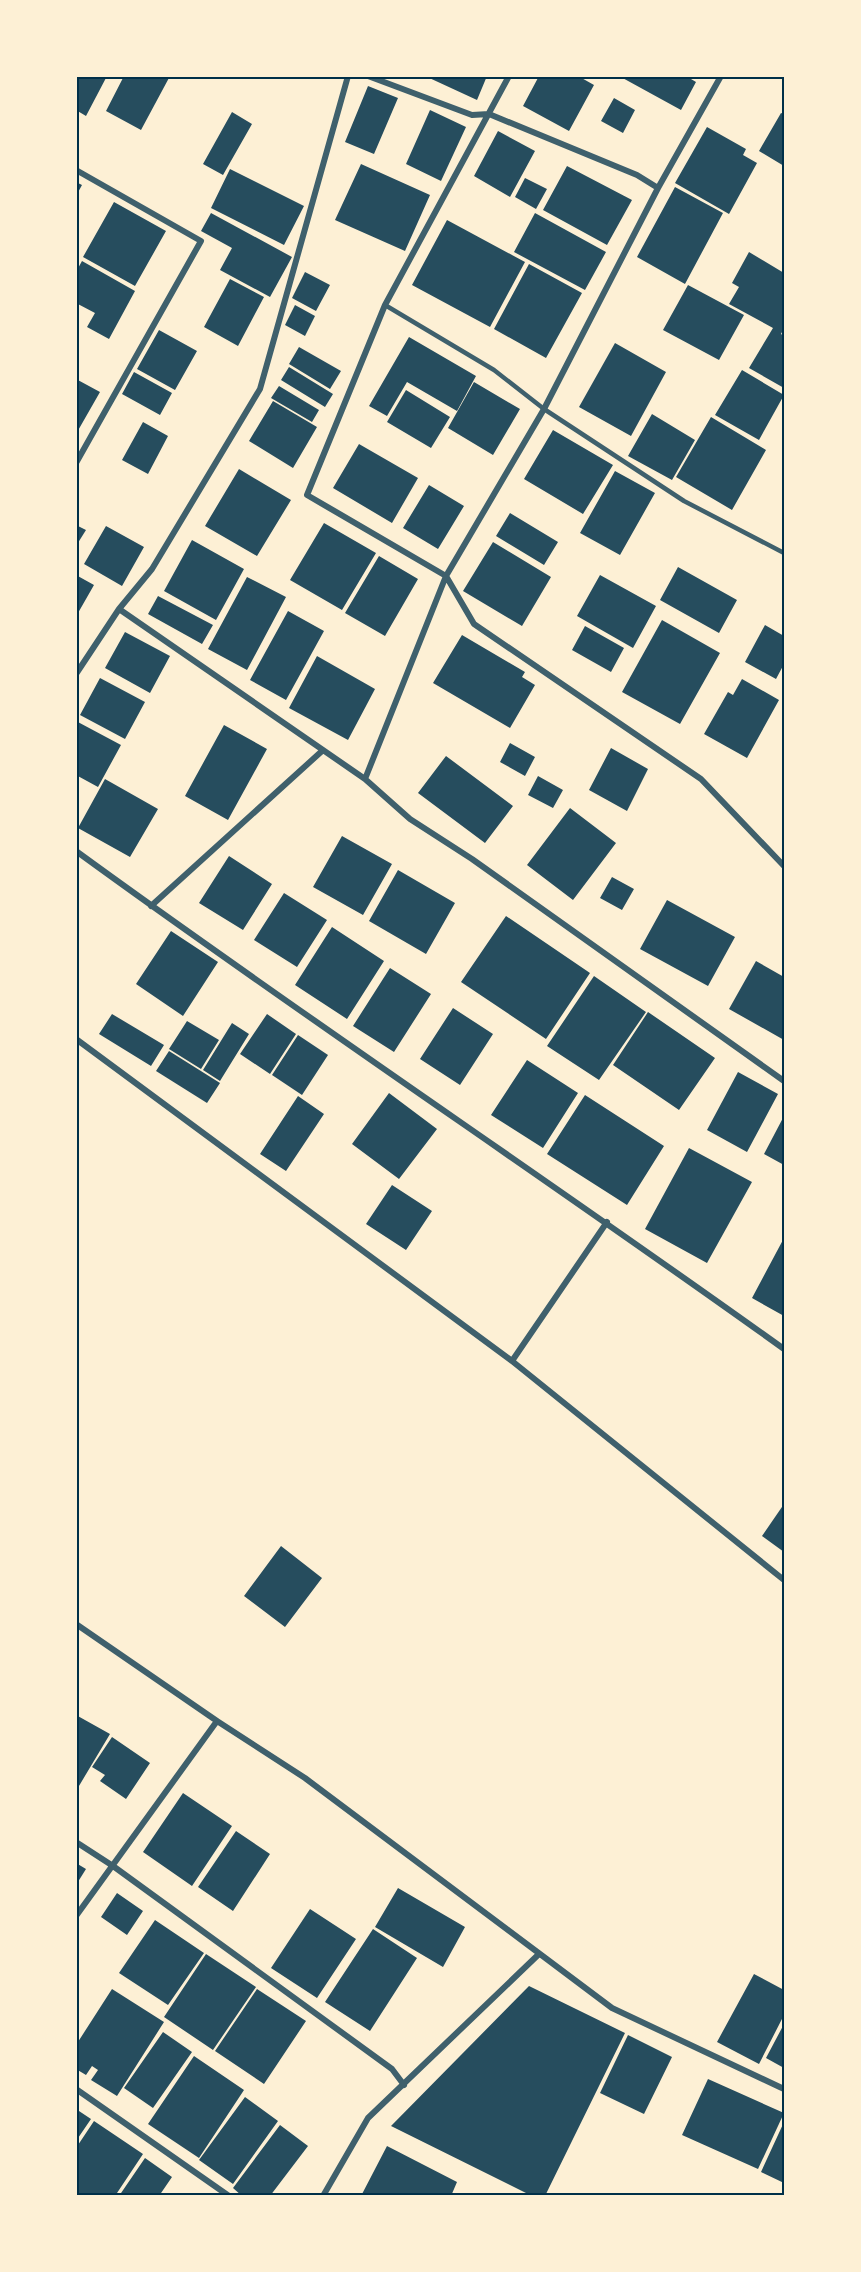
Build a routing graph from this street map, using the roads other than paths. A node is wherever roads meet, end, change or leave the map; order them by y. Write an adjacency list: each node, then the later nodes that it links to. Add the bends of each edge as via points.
1 (348, 76): 13 (street, via 260,389 152,569)
2 (368, 76): 5 (street, via 472,115)
3 (509, 76): 5 (street)
4 (720, 76): 7 (street)
5 (489, 114): 7 (street, via 638,175); 8 (street)
6 (76, 170): 10 (street, via 201,241)
7 (658, 188): 9 (street)
8 (385, 305): 9 (lane, via 494,370); 12 (street, via 307,495)
9 (544, 409): 11 (lane, via 684,501); 12 (street)
10 (76, 463)
11 (784, 553)
12 (446, 576): 16 (street); 18 (street, via 474,624 701,779)
13 (119, 609): 14 (street); 15 (street)
14 (76, 674)
15 (322, 751): 16 (street); 19 (street)
16 (365, 779): 21 (street, via 410,819)
17 (76, 851): 19 (street)
18 (784, 866)
19 (151, 906): 22 (street)
20 (76, 1039): 24 (street)
21 (784, 1081)
22 (607, 1222): 23 (street); 24 (street)
23 (784, 1348)
24 (512, 1361): 25 (street)
25 (784, 1580)
26 (76, 1624): 27 (street)
27 (217, 1721): 29 (street); 31 (street, via 305,1778)
28 (76, 1842): 29 (street)
29 (113, 1866): 30 (street); 32 (street, via 392,2069)
30 (76, 1916)
31 (539, 1954): 32 (street); 34 (street, via 612,2008)
32 (404, 2085): 36 (street, via 368,2118)
33 (76, 2089): 35 (street)
34 (784, 2089)
35 (229, 2196)
36 (323, 2196)

